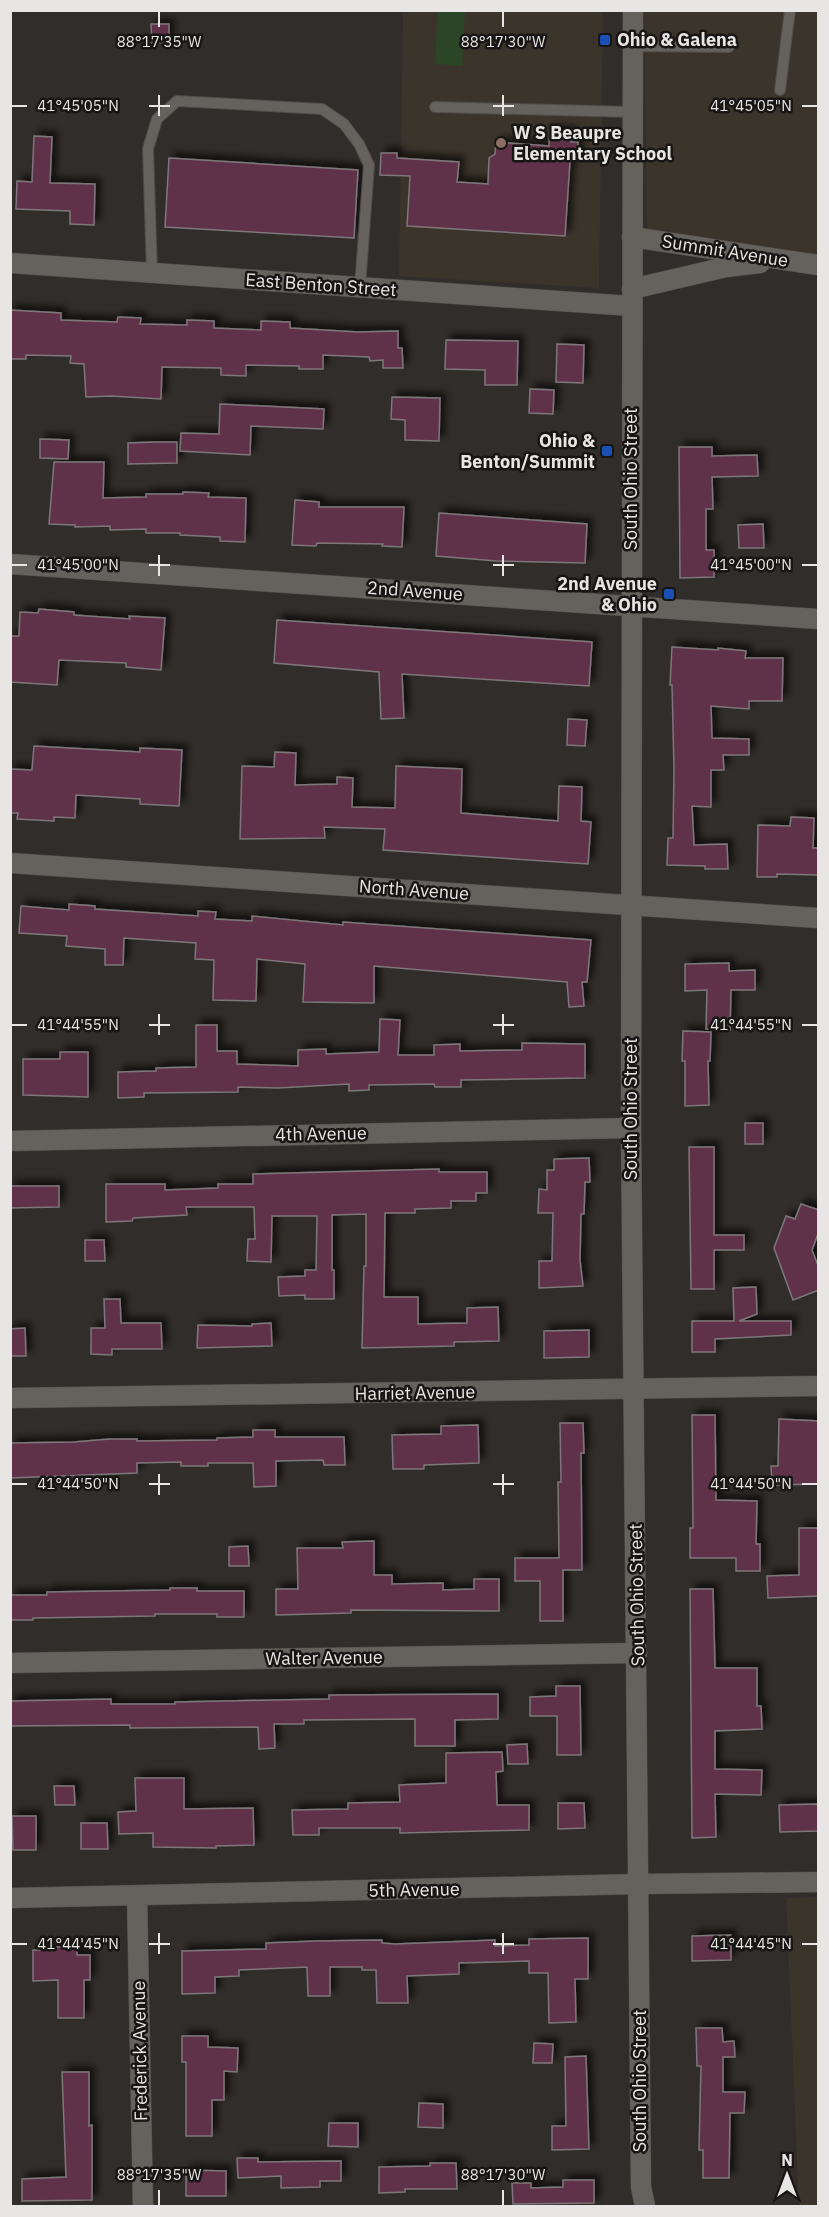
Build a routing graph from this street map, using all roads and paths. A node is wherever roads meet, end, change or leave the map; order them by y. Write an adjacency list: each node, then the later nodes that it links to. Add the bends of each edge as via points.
1 (633, 10): 3 (street, South Ohio Street)
2 (790, 10): 5 (lane)
3 (633, 46): 4 (lane); 7 (street, South Ohio Street)
4 (729, 47)
5 (780, 90)
6 (435, 106): 7 (lane)
7 (632, 112): 8 (street, South Ohio Street)
8 (632, 237): 10 (street, Summit Avenue); 13 (street, South Ohio Street)
9 (10, 263): 11 (street, East Benton Street)
10 (815, 264): 13 (street, East Benton Street, via 751,263)
11 (152, 273): 12 (street, East Benton Street); 12 (lane, via 148,149 156,119 177,101 322,109 344,124 369,165)
12 (360, 287): 13 (street, East Benton Street)
13 (632, 298): 15 (street, South Ohio Street)
14 (10, 564): 15 (street, 2nd Avenue)
15 (630, 606): 16 (street, 2nd Avenue); 18 (street, South Ohio Street)
16 (819, 619)
17 (10, 863): 18 (street, North Avenue)
18 (632, 905): 19 (street, North Avenue); 20 (street, South Ohio Street)
19 (819, 918)
20 (631, 1128): 21 (street, 4th Avenue); 23 (street, South Ohio Street)
21 (10, 1141)
22 (819, 1386): 23 (street, Harriet Avenue)
23 (634, 1390): 24 (street, Harriet Avenue); 25 (street, South Ohio Street)
24 (10, 1398)
25 (638, 1653): 26 (street, Walter Avenue); 28 (street, South Ohio Street)
26 (10, 1662)
27 (819, 1882): 28 (street, 5th Avenue)
28 (639, 1884): 29 (street, 5th Avenue); 32 (street, South Ohio Street, via 641,2187)
29 (137, 1896): 30 (street, 5th Avenue); 31 (street, Frederick Avenue)
30 (10, 1898)
31 (143, 2206)
32 (645, 2206)

